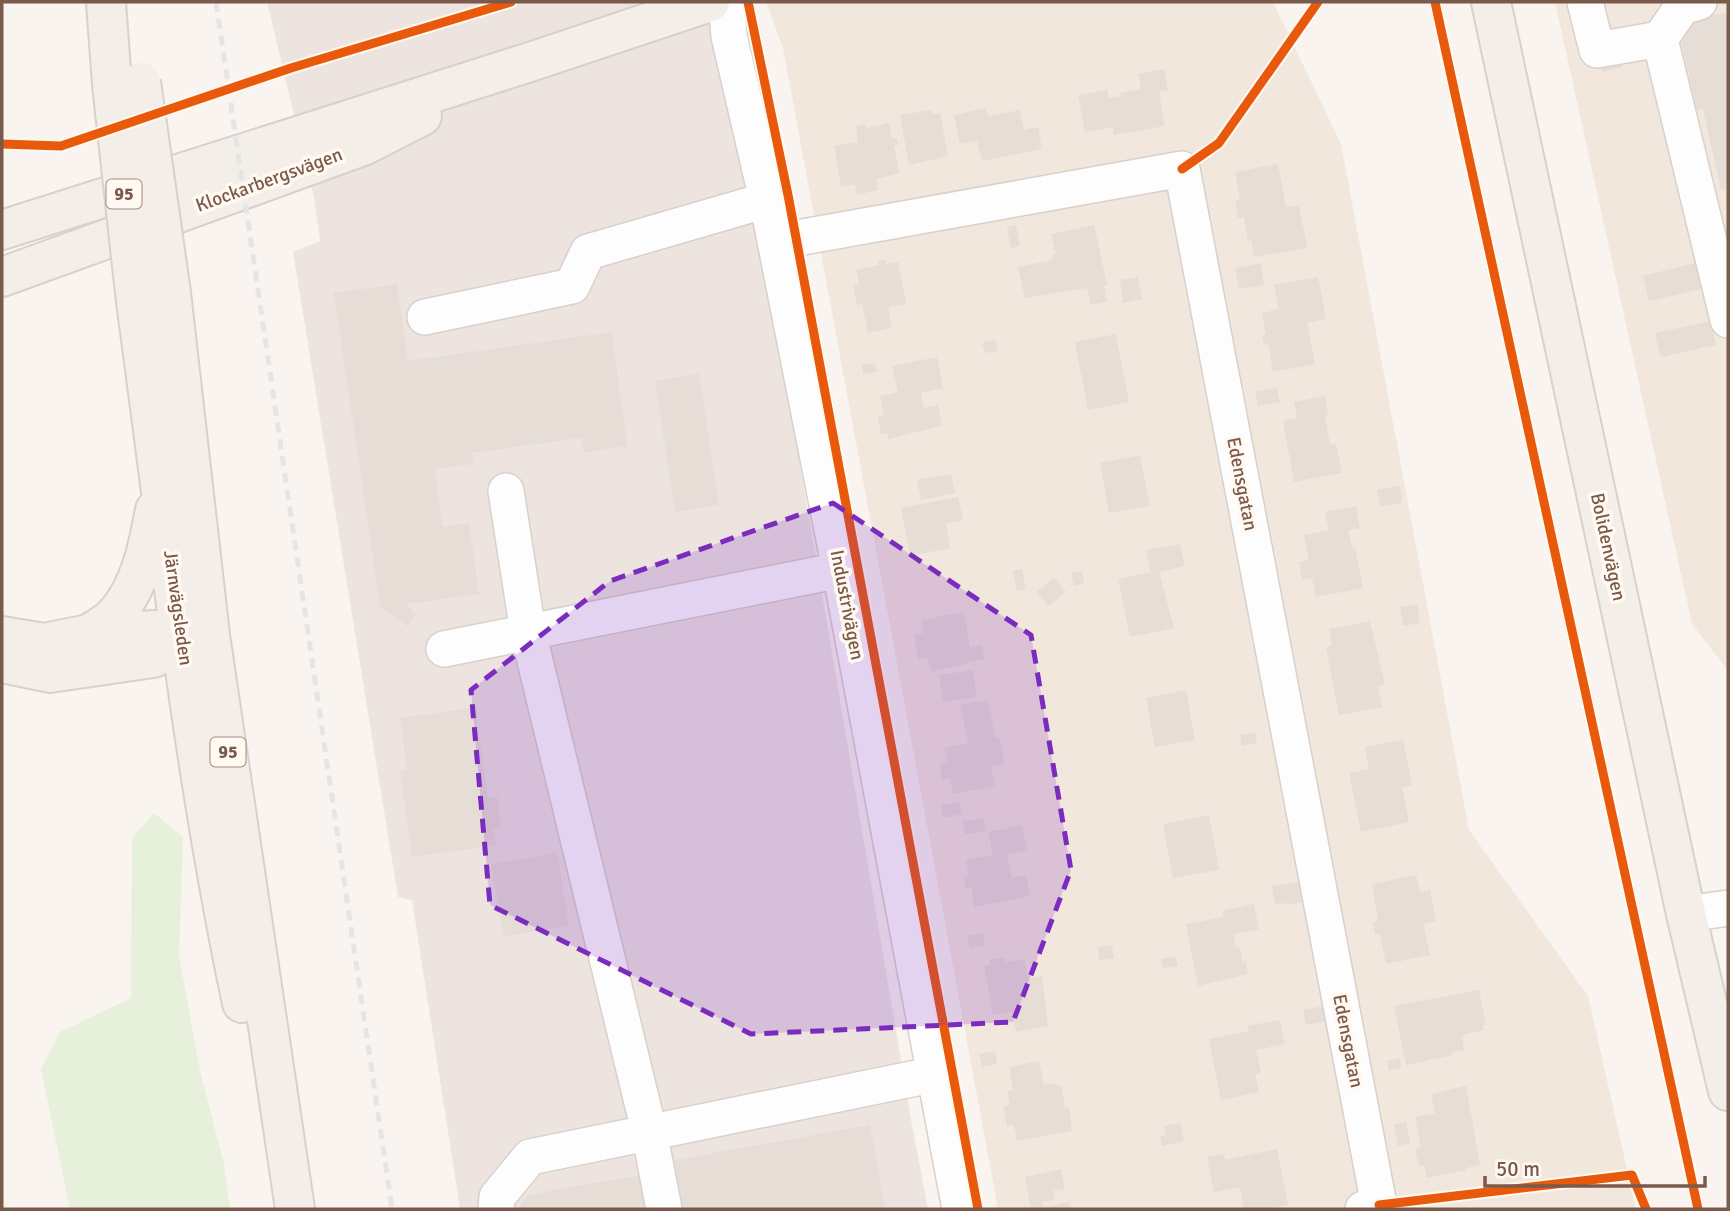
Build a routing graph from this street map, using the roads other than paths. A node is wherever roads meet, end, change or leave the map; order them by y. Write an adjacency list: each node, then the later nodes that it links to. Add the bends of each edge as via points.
1 (106, 2): 10 (main road, Järnvägsleden / 95)
2 (127, 2): 10 (main road, Järnvägsleden / 95)
3 (710, 2): 9 (main road, Klockarbergsvägen)
4 (726, 2): 11 (street, Industrivägen, via 729,36)
5 (1491, 2): 28 (main road, Bolidenvägen)
6 (1585, 2): 8 (street, via 1597,50)
7 (1699, 2): 8 (street, via 1682,7)
8 (1660, 39): 16 (street)
9 (527, 64): 12 (main road, Klockarbergsvägen); 14 (main road, Klockarbergsvägen, via 363,146)
10 (127, 84): 15 (main road, Järnvägsleden / 95, bridge)
11 (767, 200): 13 (street, Industrivägen); 17 (street, via 588,252 572,286)
12 (2, 230)
13 (775, 242): 20 (street, Industrivägen); 32 (street, Edensgatan, via 1182,169)
14 (2, 277)
15 (154, 298): 18 (main road, Järnvägsleden / 95); 24 (main road, Järnvägsleden / 95)
16 (1727, 310)
17 (425, 317)
18 (160, 481): 22 (main road, via 148,551 135,586 115,616); 24 (main road, Järnvägsleden / 95)
19 (506, 491): 21 (street)
20 (840, 570): 21 (street); 29 (street, Industrivägen)
21 (528, 632): 25 (street); 31 (street)
22 (89, 634): 23 (main road, via 44,643); 24 (main road, via 154,630)
23 (2, 636)
24 (196, 638): 26 (main road, via 153,658 50,673); 33 (main road, Järnvägsleden / 95, via 221,903); 34 (main road, Järnvägsleden / 95)
25 (444, 649)
26 (2, 663)
27 (1728, 908): 28 (street)
28 (1686, 914): 30 (main road, Bolidenvägen)
29 (936, 1074): 31 (street); 37 (street, Industrivägen)
30 (1728, 1091)
31 (649, 1131): 35 (street, via 530,1157 497,1197); 36 (street)
32 (1371, 1207)
33 (285, 1209)
34 (295, 1209)
35 (496, 1209)
36 (664, 1209)
37 (960, 1209)

